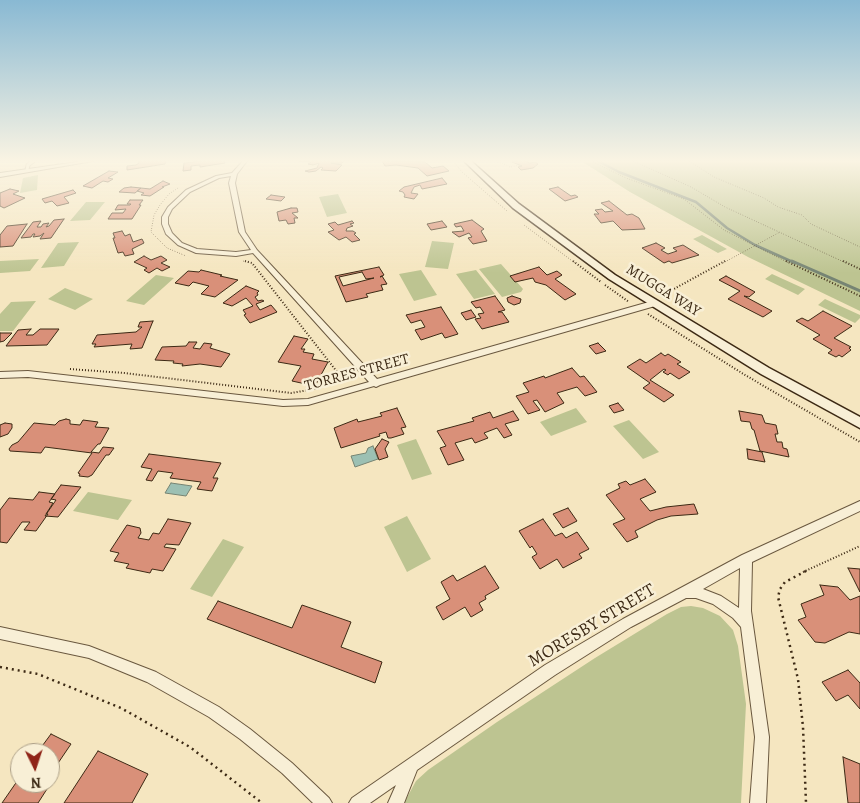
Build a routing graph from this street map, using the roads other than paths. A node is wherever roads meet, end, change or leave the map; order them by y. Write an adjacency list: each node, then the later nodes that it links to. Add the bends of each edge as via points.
1 (180, 198): 4 (street, via 165,217 168,234 180,244 196,250 229,254)
2 (234, 198): 4 (street, via 242,232)
3 (508, 198): 5 (main road, MUGGA WAY)
4 (255, 251): 7 (street)
5 (651, 303): 7 (street, TORRES STREET); 8 (main road, MUGGA WAY)
6 (0, 375): 7 (street, TORRES STREET, via 28,374 283,403 308,402)
7 (376, 384)
8 (860, 423)
9 (860, 506): 10 (street, MORESBY STREET)
10 (746, 559): 11 (street, MORESBY STREET); 12 (street)
11 (686, 592): 12 (street, via 717,600); 14 (street, MORESBY STREET, via 550,670)
12 (746, 623): 18 (street, via 762,736)
13 (0, 632): 15 (street, via 88,652 151,677 214,712 245,734)
14 (413, 763): 16 (street, MORESBY STREET); 17 (street)
15 (324, 803)
16 (357, 803)
17 (396, 803)
18 (758, 803)

